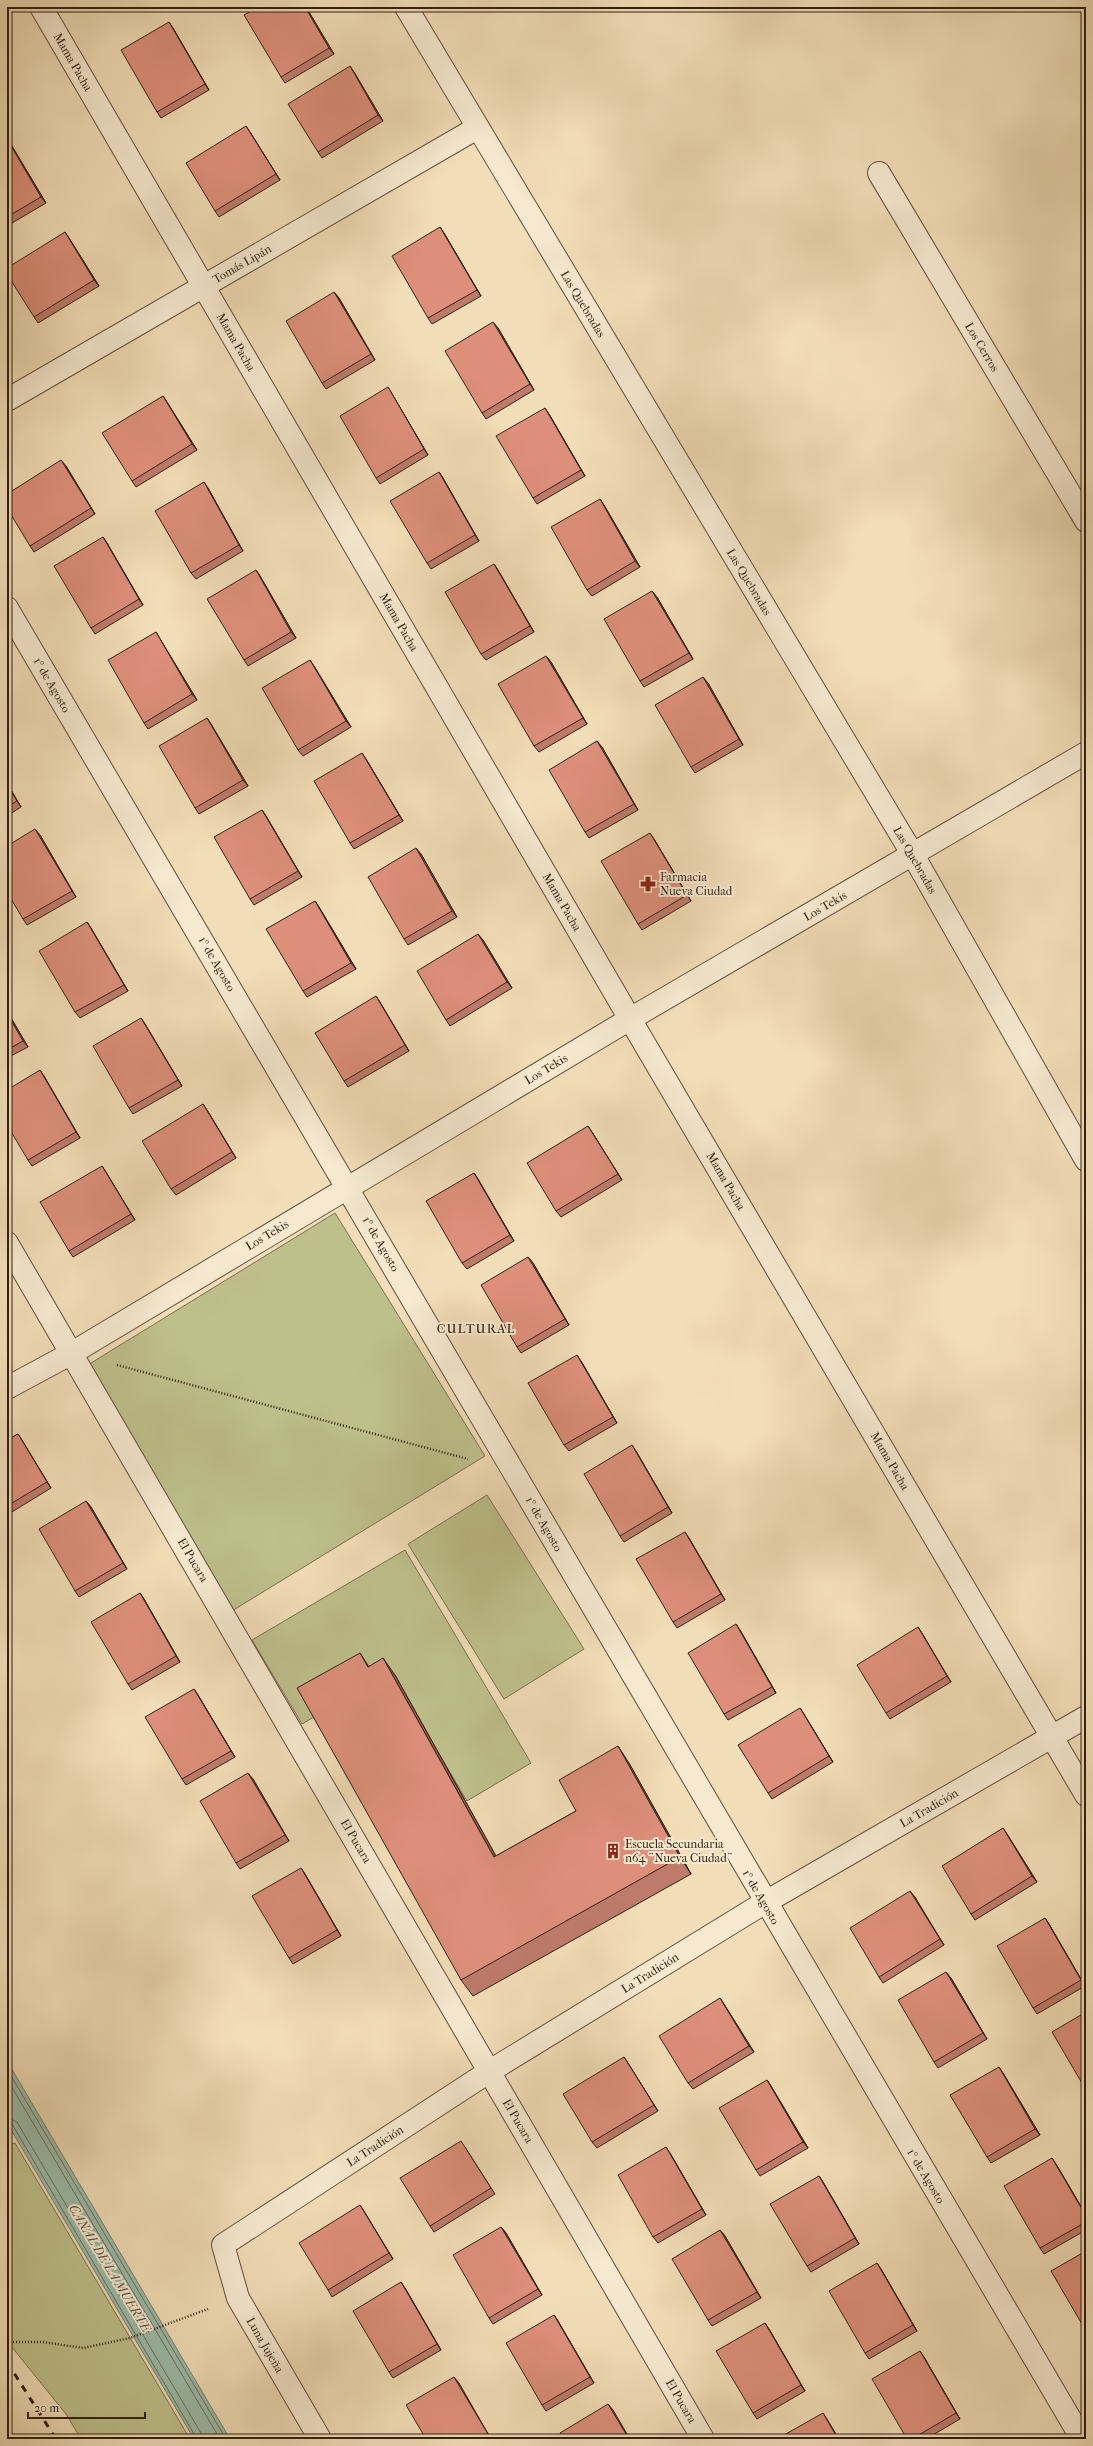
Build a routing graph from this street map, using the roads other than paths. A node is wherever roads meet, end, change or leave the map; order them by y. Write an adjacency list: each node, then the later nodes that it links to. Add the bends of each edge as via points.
1 (41, 7): 5 (street, Mama Pacha)
2 (406, 7): 3 (street, Las Quebradas)
3 (477, 128): 5 (street, Tomás Lipán); 10 (street, Las Quebradas)
4 (879, 173): 7 (street, Los Cerros)
5 (204, 286): 6 (street, Tomás Lipán); 11 (street, Mama Pacha)
6 (7, 400)
7 (1086, 521)
8 (7, 608): 13 (street, 1º de Agosto)
9 (1086, 753): 10 (street, Los Tekis)
10 (913, 855): 11 (street, Los Tekis); 12 (street, Las Quebradas)
11 (630, 1019): 13 (street, Los Tekis); 18 (street, Mama Pacha)
12 (1086, 1160)
13 (348, 1187): 15 (street, Los Tekis); 20 (street, 1º de Agosto)
14 (7, 1242): 15 (street, El Pucara)
15 (72, 1353): 16 (street, Los Tekis); 21 (street, El Pucara)
16 (7, 1388)
17 (1086, 1718): 18 (street, La Tradición)
18 (1052, 1737): 19 (street, Mama Pacha); 20 (street, La Tradición)
19 (1086, 1795)
20 (764, 1903): 21 (street, La Tradición); 25 (street, 1º de Agosto)
21 (490, 2071): 22 (street, La Tradición); 24 (street, El Pucara)
22 (223, 2245): 23 (street, Luna Jujeña, via 238,2298)
23 (320, 2439)
24 (703, 2439)
25 (1082, 2439)

